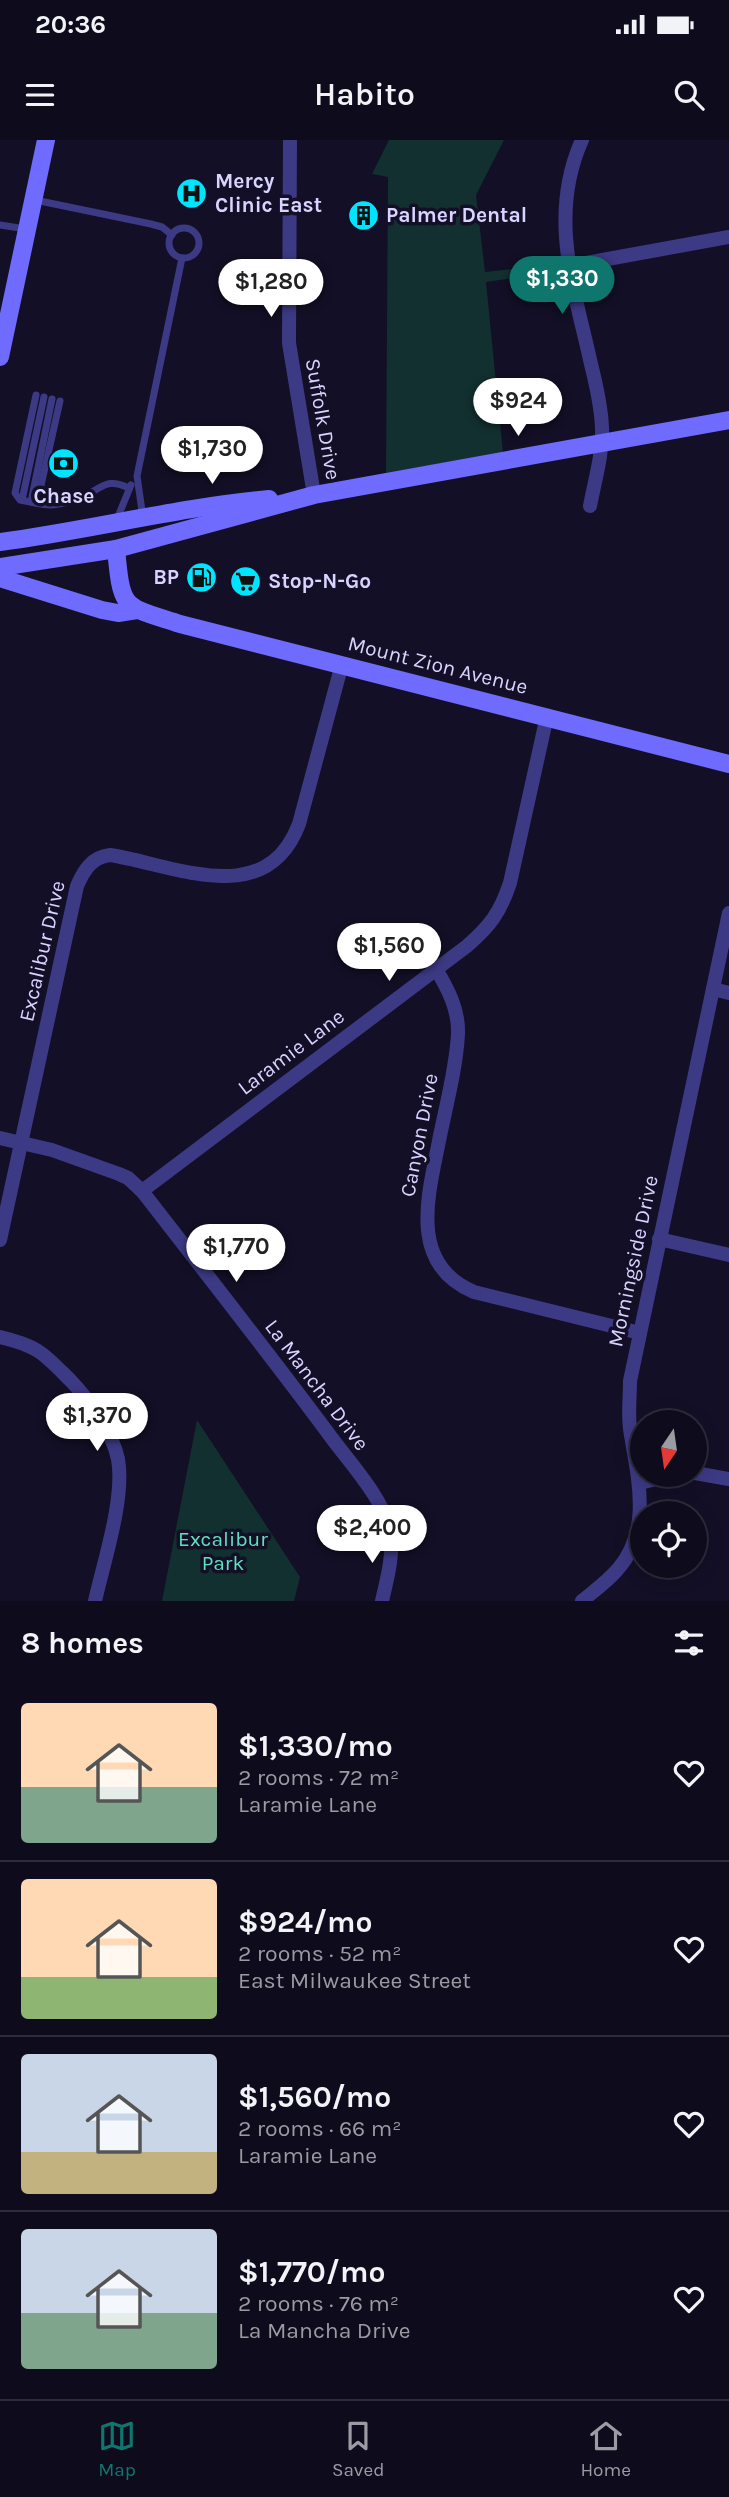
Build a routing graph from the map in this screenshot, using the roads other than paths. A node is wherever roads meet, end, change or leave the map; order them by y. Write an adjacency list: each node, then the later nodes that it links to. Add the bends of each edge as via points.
1 (46, 140): 4 (main road)
2 (290, 140): 17 (street, Suffolk Drive, via 289,344)
3 (582, 140): 10 (street, via 564,205)
4 (33, 199): 6 (main road); 7 (lane, via 151,224)
5 (0, 225): 6 (lane)
6 (27, 229): 11 (main road)
7 (172, 235): 9 (lane, via 170,249); 9 (lane, via 189,230 198,240 195,253)
8 (729, 237): 10 (street)
9 (182, 258): 15 (lane)
10 (569, 266): 14 (street, via 599,398)
11 (5, 308): 12 (main road)
12 (0, 357)
13 (729, 420): 14 (main road)
14 (602, 442): 17 (main road); 19 (street)
15 (137, 476): 16 (lane); 20 (lane)
16 (128, 488): 18 (lane, via 109,483 59,504); 21 (lane)
17 (314, 495): 20 (main road, via 227,502); 23 (main road)
18 (30, 502): 18 (lane, via 15,493 48,398)
19 (590, 506)
20 (143, 519): 21 (main road)
21 (115, 523): 22 (main road); 23 (street)
22 (0, 542)
23 (116, 549): 24 (main road); 26 (main road, via 121,593)
24 (0, 567)
25 (0, 578): 26 (main road, Mount Zion Avenue, via 102,610)
26 (137, 610): 27 (main road, Mount Zion Avenue)
27 (342, 664): 28 (main road, Mount Zion Avenue); 35 (street, Excalibur Drive, via 299,824 293,840 276,859 254,872 225,878 110,855 86,868 77,886)
28 (547, 716): 29 (main road, Mount Zion Avenue); 31 (street, Laramie Lane, via 502,907 488,927)
29 (729, 764)
30 (729, 913): 32 (street, Morningside Drive)
31 (436, 969): 36 (street, Laramie Lane); 40 (street, Canyon Drive, via 452,995 458,1032 426,1209 429,1239 441,1266 454,1282 474,1292)
32 (713, 989): 33 (street); 37 (street, Morningside Drive)
33 (729, 993)
34 (0, 1138): 35 (street, La Mancha Drive)
35 (21, 1143): 36 (street, La Mancha Drive, via 119,1174); 38 (street, Excalibur Drive)
36 (142, 1191): 47 (street, La Mancha Drive, via 384,1512 391,1553)
37 (659, 1239): 39 (street); 40 (street, Morningside Drive)
38 (0, 1240)
39 (729, 1255)
40 (640, 1333): 42 (street, Morningside Drive, via 630,1381)
41 (0, 1337): 46 (street, via 42,1352 78,1389 109,1434 117,1458 118,1494)
42 (630, 1410)
43 (707, 1475): 44 (street)
44 (729, 1479)
45 (640, 1488): 48 (street, Morningside Drive, via 640,1517 633,1544 619,1568)
46 (95, 1601)
47 (382, 1601)
48 (582, 1601)

